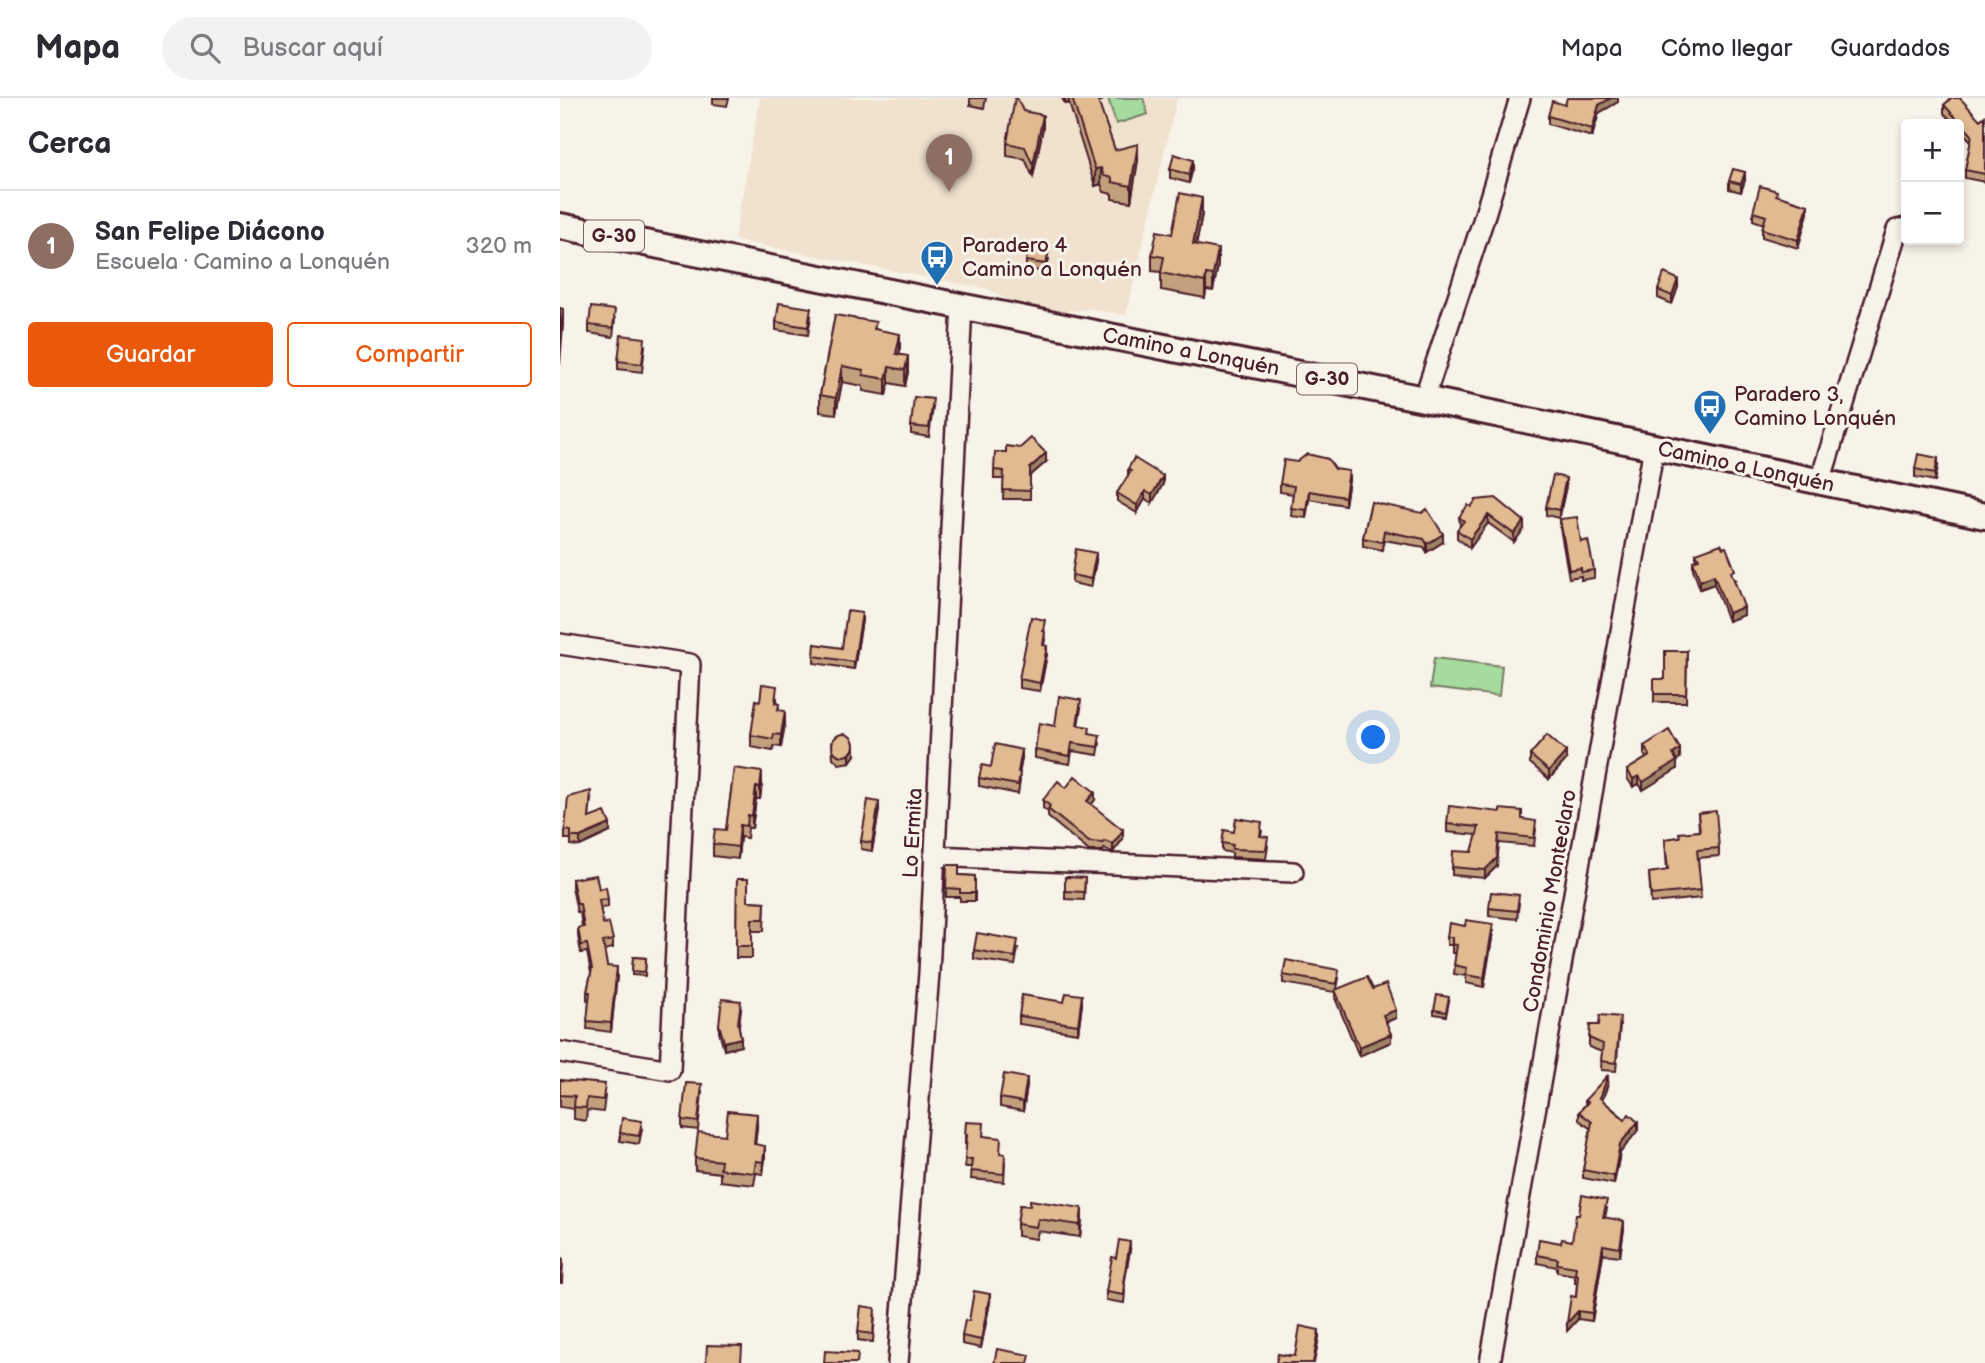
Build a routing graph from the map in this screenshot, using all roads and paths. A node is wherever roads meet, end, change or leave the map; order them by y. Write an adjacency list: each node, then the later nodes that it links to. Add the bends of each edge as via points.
1 (1520, 98): 5 (street)
2 (560, 226): 4 (main road, Camino a Lonquén / G-30)
3 (1901, 229): 7 (street, via 1897,230)
4 (962, 305): 5 (main road, Camino a Lonquén / G-30); 10 (street, Lo Ermita)
5 (1424, 399): 6 (main road, Camino a Lonquén / G-30)
6 (1654, 447): 7 (main road, Camino a Lonquén / G-30); 14 (street, Condominio Monteclaro)
7 (1820, 482): 8 (main road, Camino a Lonquén / G-30)
8 (1985, 516)
9 (560, 644): 12 (street, via 690,664 670,1070)
10 (934, 856): 11 (street); 13 (street, Lo Ermita)
11 (1293, 872)
12 (560, 1052)
13 (898, 1363)
14 (1490, 1363)

